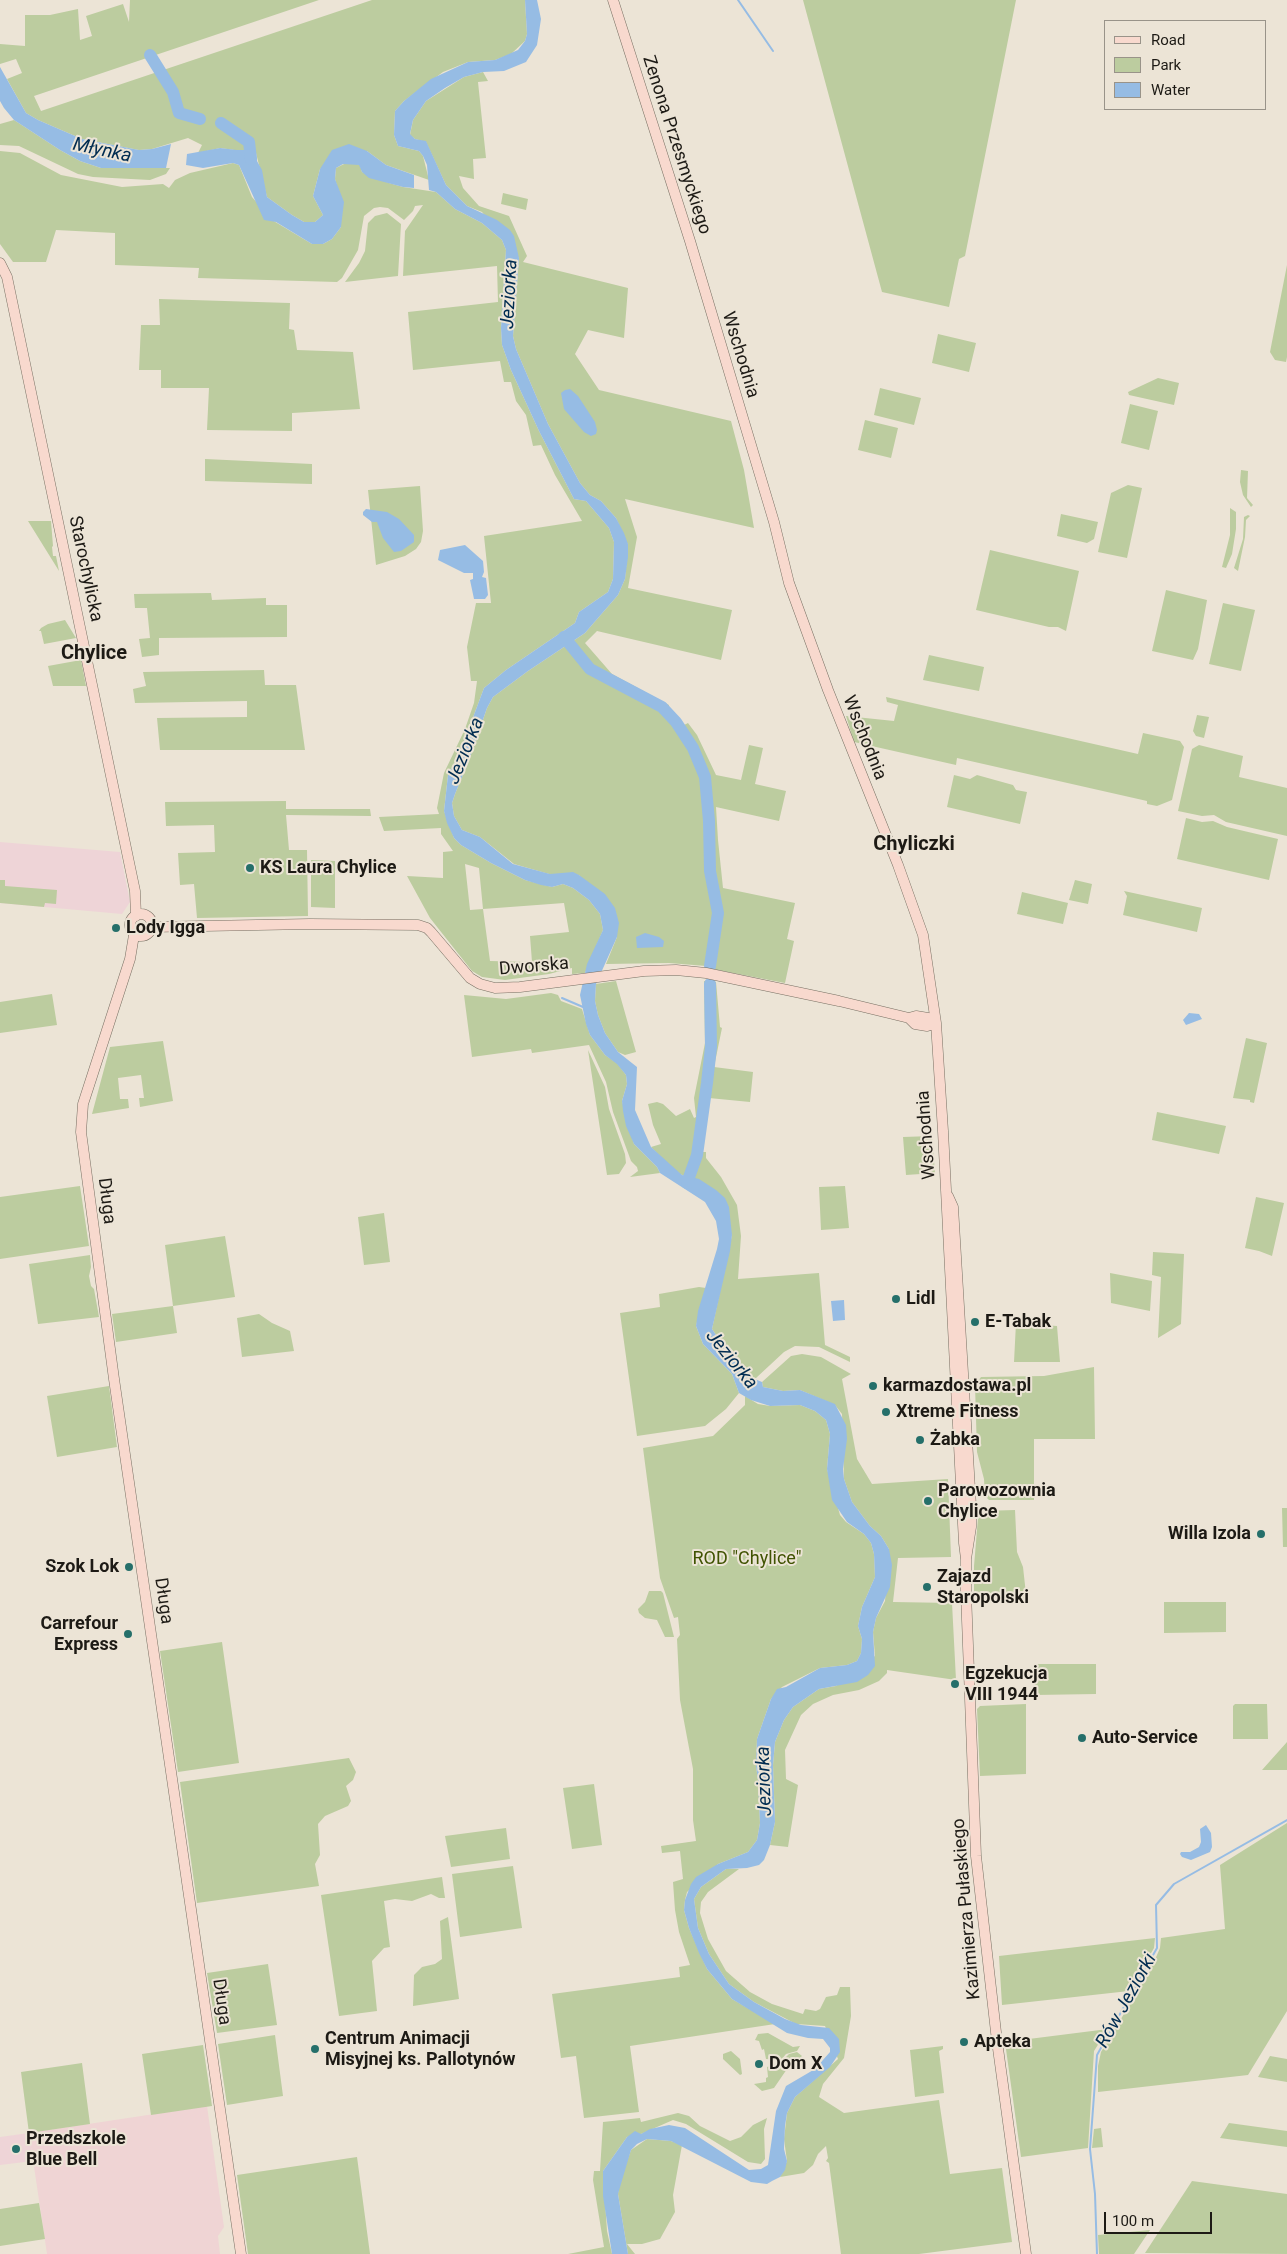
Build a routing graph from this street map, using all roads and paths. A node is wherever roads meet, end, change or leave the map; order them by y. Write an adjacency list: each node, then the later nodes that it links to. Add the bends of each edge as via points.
1 (613, 0): 5 (street, Zenona Przesmyckiego)
2 (0, 263): 4 (street, Starochylicka)
3 (0, 271): 4 (street, Starochylicka)
4 (7, 282): 6 (street, Starochylicka)
5 (707, 300): 9 (street, Wschodnia, via 794,598 922,930)
6 (140, 916): 7 (street, via 150,920); 8 (street, via 130,925)
7 (151, 927): 8 (street, via 149,933); 9 (street, Dworska, via 418,925 427,928 465,974 480,984 506,988 660,970 706,973 910,1018 915,1024 927,1026)
8 (139, 935): 11 (street, Długa, via 136,954 130,959 83,1104 81,1132)
9 (936, 1023): 10 (street, Wschodnia, via 948,1196 946,1206)
10 (960, 1370): 12 (street, Kazimierza Pułaskiego, via 978,1878 996,2041)
11 (241, 2254)
12 (1026, 2254)

